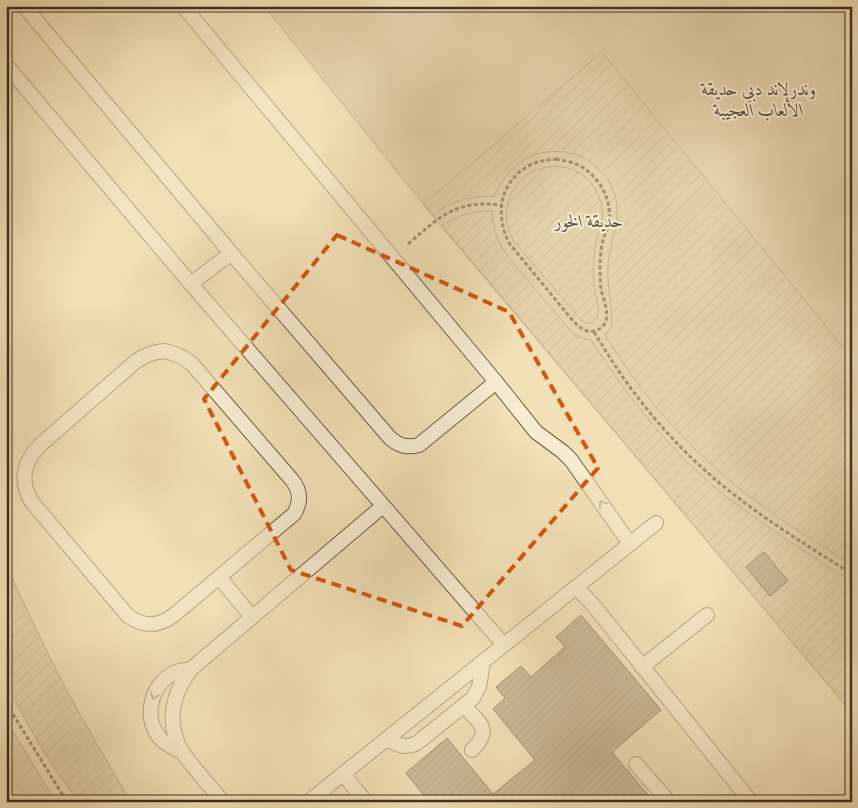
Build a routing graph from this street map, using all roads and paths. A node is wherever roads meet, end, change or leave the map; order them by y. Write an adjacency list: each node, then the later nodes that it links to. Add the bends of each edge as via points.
1 (24, 6): 5 (lane)
2 (183, 6): 6 (lane)
3 (6, 65): 7 (lane)
4 (501, 205): 6 (path, via 477,204 453,210 436,220); 8 (path, via 500,219 508,244 580,328); 8 (path, via 511,182 531,165 543,161 569,161 592,174 600,184 609,208 600,265 606,316 605,323)
5 (231, 253): 7 (lane); 9 (lane, via 396,443 411,447 419,445)
6 (392, 258): 9 (lane)
7 (191, 284): 10 (lane)
8 (594, 332): 13 (path, via 636,396 694,460 770,521)
9 (496, 382): 12 (lane, one-way to 9, via 571,460 536,432)
10 (383, 506): 17 (lane); 18 (lane)
11 (656, 523): 12 (lane)
12 (630, 544): 15 (lane)
13 (852, 574)
14 (219, 577): 14 (lane, via 294,514 298,508 297,486 192,364 174,353 154,352 135,362 39,446 27,462 24,482 32,501 134,621 151,625 167,620); 17 (lane)
15 (576, 587): 18 (lane); 20 (lane)
16 (707, 615): 20 (lane)
17 (252, 617): 21 (lane)
18 (504, 645): 19 (lane)
19 (483, 662): 23 (lane, via 476,693); 24 (lane)
20 (642, 667): 34 (lane)
21 (190, 669): 26 (lane, via 176,694 173,709 172,724); 26 (lane, one-way to 26, via 166,678 157,688 150,713 159,738)
22 (6, 703): 29 (path)
23 (464, 706): 24 (lane, via 413,745 404,746); 25 (lane, via 483,730 482,740)
24 (386, 739): 28 (lane)
25 (472, 750)
26 (182, 752): 30 (lane)
27 (636, 764): 33 (lane)
28 (343, 774): 31 (lane); 32 (lane)
29 (66, 802)
30 (223, 802)
31 (308, 802)
32 (366, 802)
33 (669, 802)
34 (751, 802)

